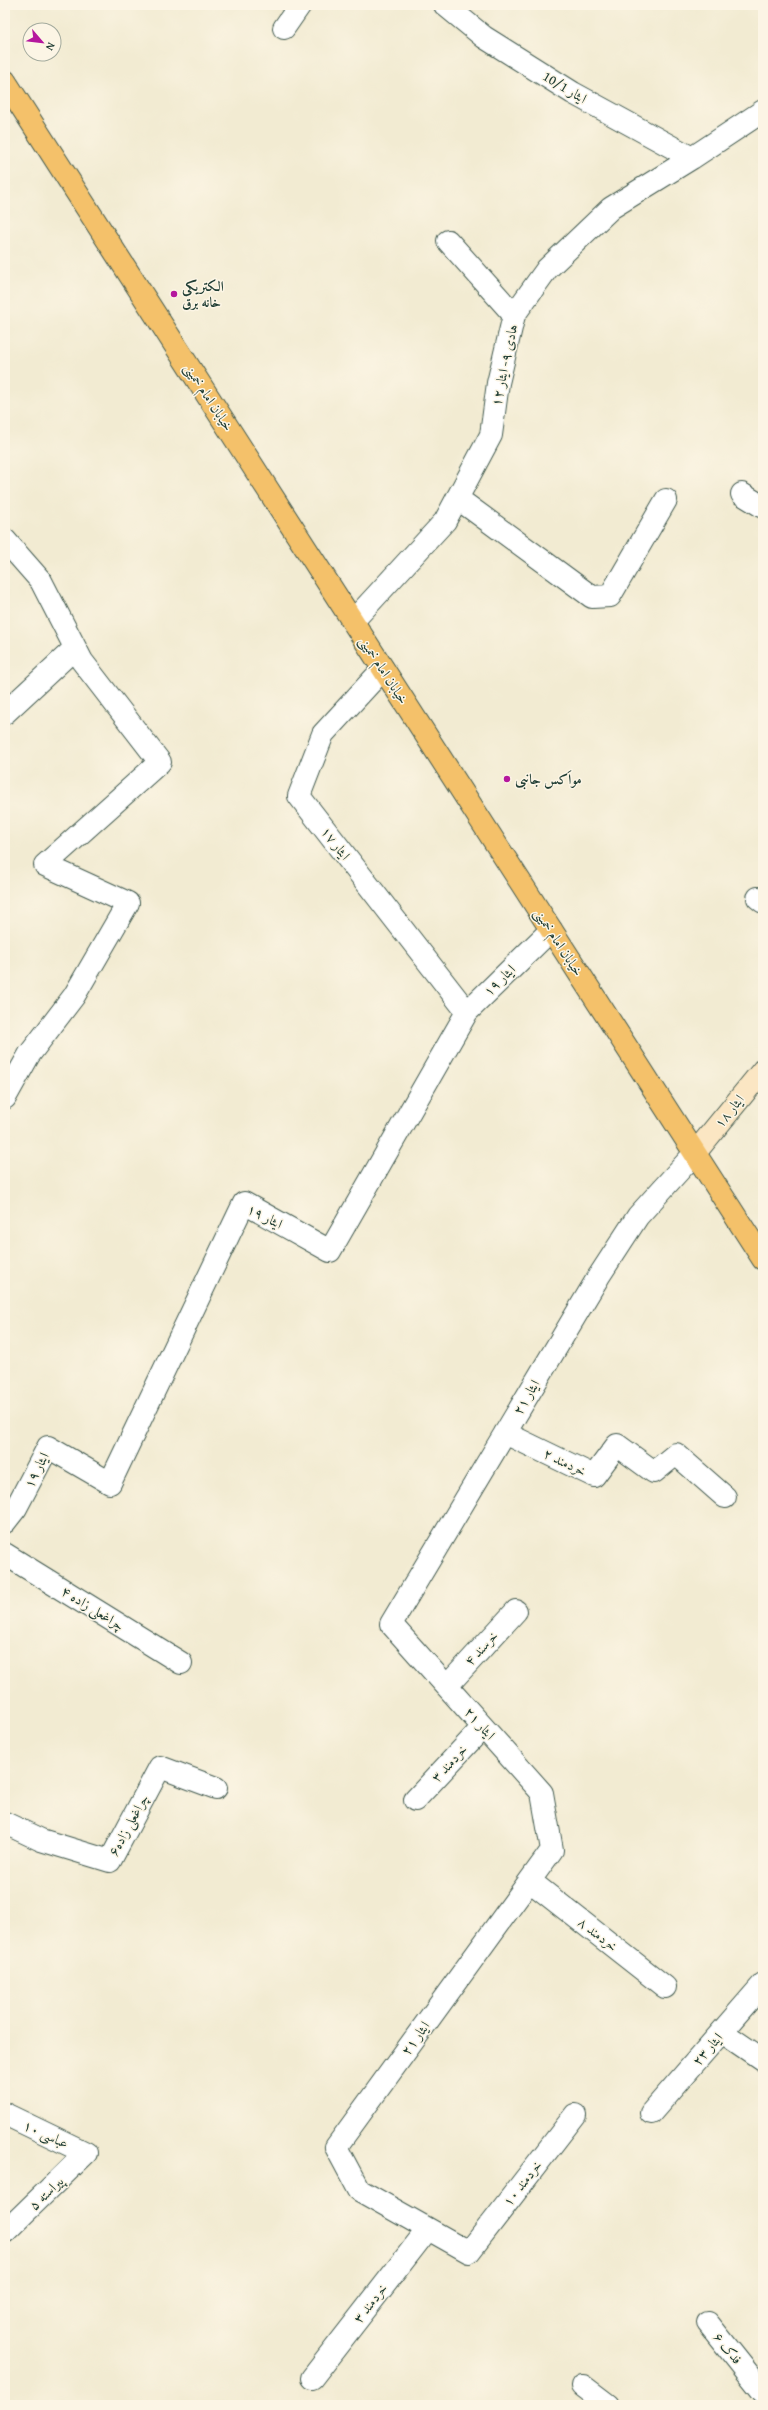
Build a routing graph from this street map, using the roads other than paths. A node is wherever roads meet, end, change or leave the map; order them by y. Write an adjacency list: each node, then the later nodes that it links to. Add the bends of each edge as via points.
1 (300, 5): 3 (street)
2 (445, 5): 6 (street, ایثار 10/1, via 484,37 567,89)
3 (284, 28)
4 (5, 81): 14 (main road, خیابان امام خمینی)
5 (763, 111): 6 (street, هادی ۹- ایثار ۱۲)
6 (692, 158): 8 (street, هادی ۹- ایثار ۱۲, via 611,208 547,269)
7 (448, 241): 8 (street)
8 (514, 315): 10 (street, هادی ۹- ایثار ۱۲, via 498,383 491,434)
9 (742, 494): 12 (street)
10 (457, 498): 11 (street, via 592,597 610,596); 14 (street, هادی ۹- ایثار ۱۲, via 445,521)
11 (666, 500)
12 (763, 507)
13 (5, 540): 15 (street, via 41,581)
14 (353, 621): 16 (main road, خیابان امام خمینی)
15 (75, 648): 17 (street); 21 (street, via 82,661 160,762 45,865 128,903 74,996 29,1055)
16 (383, 669): 18 (main road, خیابان امام خمینی); 19 (street, ایثار ۱۷, via 323,734 299,796)
17 (5, 713)
18 (551, 930): 19 (street, ایثار ١٩); 22 (main road, خیابان امام خمینی)
19 (466, 1012): 26 (street, ایثار ١٩, via 330,1251 244,1203 110,1483 48,1447 16,1508)
20 (763, 1070): 22 (main road, ایثار ۱۸)
21 (5, 1098)
22 (695, 1153): 23 (main road, خیابان امام خمینی); 24 (street, ایثار ۲۱, via 638,1216)
23 (763, 1259)
24 (504, 1433): 25 (street, خردمند ۲, via 594,1476 616,1445 654,1472 676,1454); 30 (street, ایثار ۲۱, via 391,1624)
25 (725, 1497)
26 (5, 1522)
27 (5, 1554): 29 (street, چراغعلی زاده ۴)
28 (516, 1611): 30 (street, خرسند ۴)
29 (181, 1663)
30 (447, 1686): 31 (street, ایثار ۲۱)
31 (483, 1727): 33 (street, خردمند ۳); 35 (street, ایثار ۲۱, via 542,1793 552,1850)
32 (216, 1788): 34 (street, چراغعلی زاده۶, via 160,1767 110,1861 41,1840)
33 (415, 1800)
34 (5, 1823)
35 (530, 1881): 37 (street, خردمند ۸); 44 (street, ایثار ۲۱, via 336,2147 359,2190)
36 (763, 1984): 38 (street, ایثار ۲۳)
37 (666, 1987)
38 (722, 2032): 39 (street); 40 (street, ایثار ۲۳)
39 (763, 2060)
40 (651, 2113)
41 (5, 2114): 43 (street, عباسی ۱۰)
42 (575, 2115): 46 (street, خردمند ۱۰)
43 (86, 2153): 45 (street, پیراسته ۵)
44 (428, 2229): 46 (street, ایثار ۲۱); 48 (street, خردمند ۳)
45 (5, 2232)
46 (469, 2252)
47 (708, 2323): 50 (street, فدک ۶)
48 (312, 2378)
49 (583, 2386): 51 (street)
50 (763, 2392)
51 (608, 2405)

